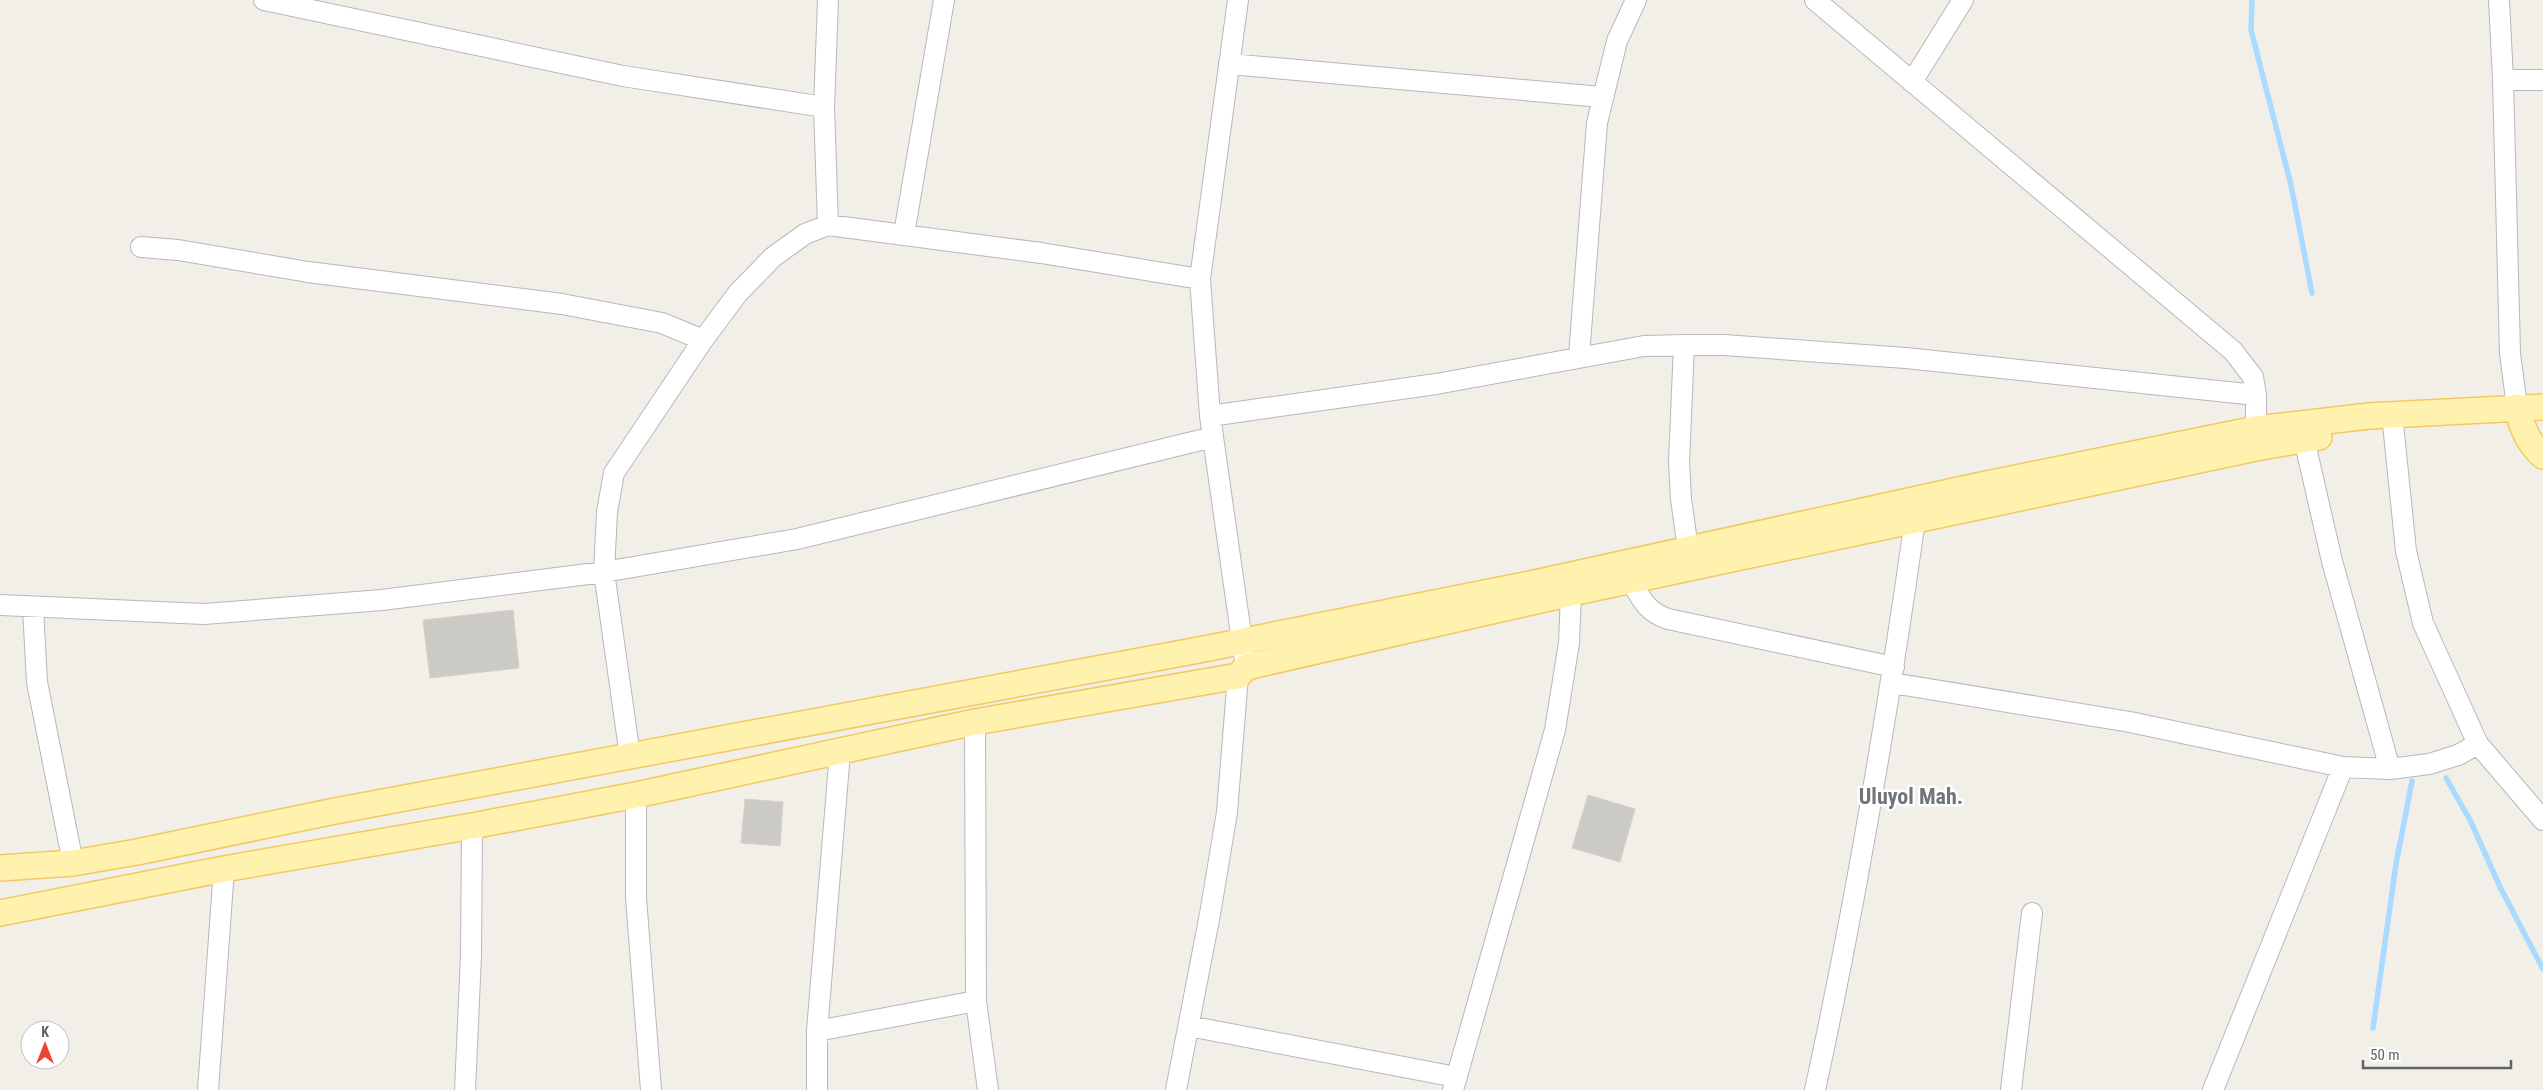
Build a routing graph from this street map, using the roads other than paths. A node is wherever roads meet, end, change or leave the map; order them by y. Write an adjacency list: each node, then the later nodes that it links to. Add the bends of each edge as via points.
1 (264, 0): 14 (street, via 623,76)
2 (828, 0): 14 (street)
3 (944, 0): 16 (street)
4 (1238, 0): 9 (street)
5 (1636, 0): 13 (street, via 1617,41)
6 (1815, 0): 12 (street)
7 (1963, 0): 12 (street)
8 (2499, 0): 10 (street)
9 (1229, 64): 13 (street); 18 (street)
10 (2503, 80): 11 (street); 24 (street, via 2510,354)
11 (2543, 80)
12 (1912, 82): 22 (street, via 2233,351 2253,377)
13 (1602, 97): 21 (street, via 1594,150)
14 (824, 107): 15 (street)
15 (828, 225): 16 (street); 19 (street, via 806,234 773,257 738,293)
16 (904, 234): 18 (street)
17 (141, 247): 19 (street, via 562,304 662,323)
18 (1200, 279): 25 (street)
19 (703, 340): 33 (street, via 614,473 607,512)
20 (1684, 345): 21 (street, via 1644,346); 22 (street, via 1906,358); 32 (street, via 1679,462)
21 (1579, 356): 25 (street, via 1436,384)
22 (2256, 395): 28 (street)
23 (2543, 407): 24 (main road)
24 (2517, 408): 26 (main road); 30 (main road, via 2524,433)
25 (1210, 416): 27 (street)
26 (2393, 421): 28 (main road); 29 (main road); 42 (street, via 2406,550 2414,590 2423,623)
27 (1213, 437): 33 (street, via 797,539); 38 (street)
28 (2256, 439): 29 (main road); 31 (main road); 32 (main road, via 1977,486)
29 (2304, 439): 46 (street, via 2332,561)
30 (2543, 456)
31 (1915, 520): 32 (main road); 40 (street)
32 (1690, 559): 34 (main road); 38 (main road)
33 (604, 572): 37 (street, via 382,600 204,614); 44 (street)
34 (1631, 581): 35 (main road); 40 (street, via 1654,614)
35 (1571, 593): 39 (main road); 58 (street, via 1569,643 1554,730)
36 (0, 605): 37 (street)
37 (33, 608): 50 (street, via 37,682)
38 (1241, 642): 39 (street); 44 (main road)
39 (1242, 671): 41 (main road); 56 (street, via 1227,812)
40 (1893, 675): 45 (street); 65 (street, via 1839,982)
41 (975, 722): 43 (main road); 55 (street)
42 (2478, 744): 46 (street, via 2458,755 2429,764); 48 (street)
43 (840, 752): 47 (main road); 57 (street)
44 (630, 756): 50 (main road)
45 (2343, 766): 46 (street); 67 (street)
46 (2390, 768)
47 (636, 795): 49 (main road); 61 (street, via 636,898)
48 (2543, 820)
49 (472, 826): 52 (main road); 60 (street, via 472,956)
50 (73, 864): 51 (main road)
51 (0, 868)
52 (224, 869): 53 (main road); 59 (street)
53 (0, 913)
54 (2032, 913): 66 (street)
55 (976, 1001): 57 (street); 63 (street)
56 (1189, 1026): 58 (street); 64 (street)
57 (817, 1031): 62 (street)
58 (1455, 1083)
59 (208, 1090)
60 (465, 1090)
61 (651, 1090)
62 (817, 1090)
63 (988, 1090)
64 (1176, 1090)
65 (1814, 1090)
66 (2011, 1090)
67 (2213, 1090)

